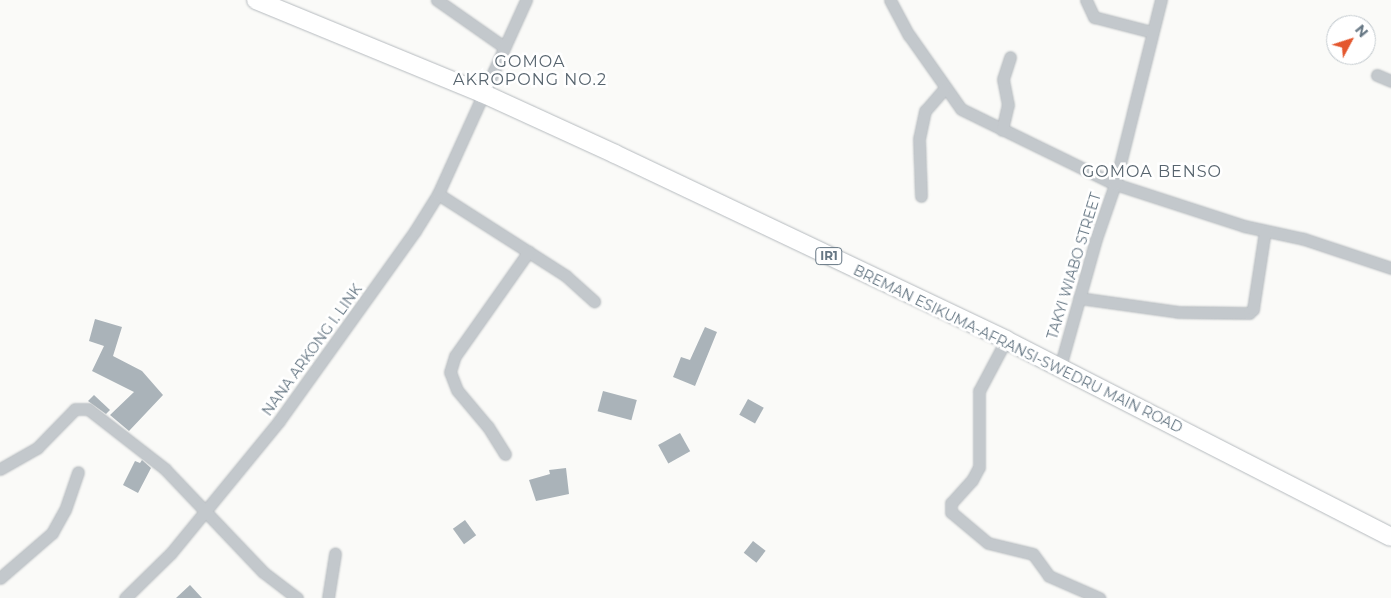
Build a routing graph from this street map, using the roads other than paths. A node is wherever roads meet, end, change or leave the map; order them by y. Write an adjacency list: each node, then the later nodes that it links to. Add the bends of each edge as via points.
1 (256, 0): 14 (main road, BREMAN ESIKUMA-AFRANSI-SWEDRU MAIN ROAD / IR1)
2 (437, 0): 7 (street)
3 (526, 0): 9 (street, NANA ARKONG I. LINK)
4 (890, 0): 13 (street)
5 (1086, 0): 8 (street, via 1094,16)
6 (1161, 0): 8 (street, TAKYI WIABO STREET)
7 (451, 5): 9 (street)
8 (1152, 32): 16 (street, TAKYI WIABO STREET)
9 (504, 47): 14 (street, NANA ARKONG I. LINK)
10 (1010, 57): 15 (street, via 1003,79 1008,105)
11 (1377, 75): 12 (street)
12 (1391, 81)
13 (944, 89): 15 (street, via 961,109); 18 (street, via 926,111 920,139)
14 (482, 92): 17 (street, NANA ARKONG I. LINK); 24 (main road, BREMAN ESIKUMA-AFRANSI-SWEDRU MAIN ROAD / IR1)
15 (1002, 130): 16 (street)
16 (1115, 184): 19 (street); 22 (street, TAKYI WIABO STREET)
17 (438, 194): 20 (street); 29 (street, NANA ARKONG I. LINK, via 368,299 279,421)
18 (921, 196)
19 (1265, 231): 21 (street, via 1304,239); 22 (street, via 1250,313 1178,312)
20 (528, 251): 23 (street, via 566,276); 26 (street, via 460,348 450,372 457,390 488,427)
21 (1391, 268)
22 (1079, 298): 25 (street, TAKYI WIABO STREET)
23 (594, 301)
24 (1006, 340): 25 (main road, BREMAN ESIKUMA-AFRANSI-SWEDRU MAIN ROAD / IR1); 36 (street, via 979,391 979,467 951,503 951,512 985,541 1033,554 1049,576)
25 (1060, 367): 30 (main road, BREMAN ESIKUMA-AFRANSI-SWEDRU MAIN ROAD / IR1)
26 (505, 454)
27 (0, 469): 29 (street, via 37,448 66,416 81,407 165,469)
28 (78, 472): 32 (street, via 65,510 52,533)
29 (206, 509): 33 (street, NANA ARKONG I. LINK, via 171,553); 34 (street, via 263,572)
30 (1391, 537)
31 (335, 554): 35 (street)
32 (0, 578)
33 (125, 598)
34 (297, 598)
35 (328, 598)
36 (1099, 598)

